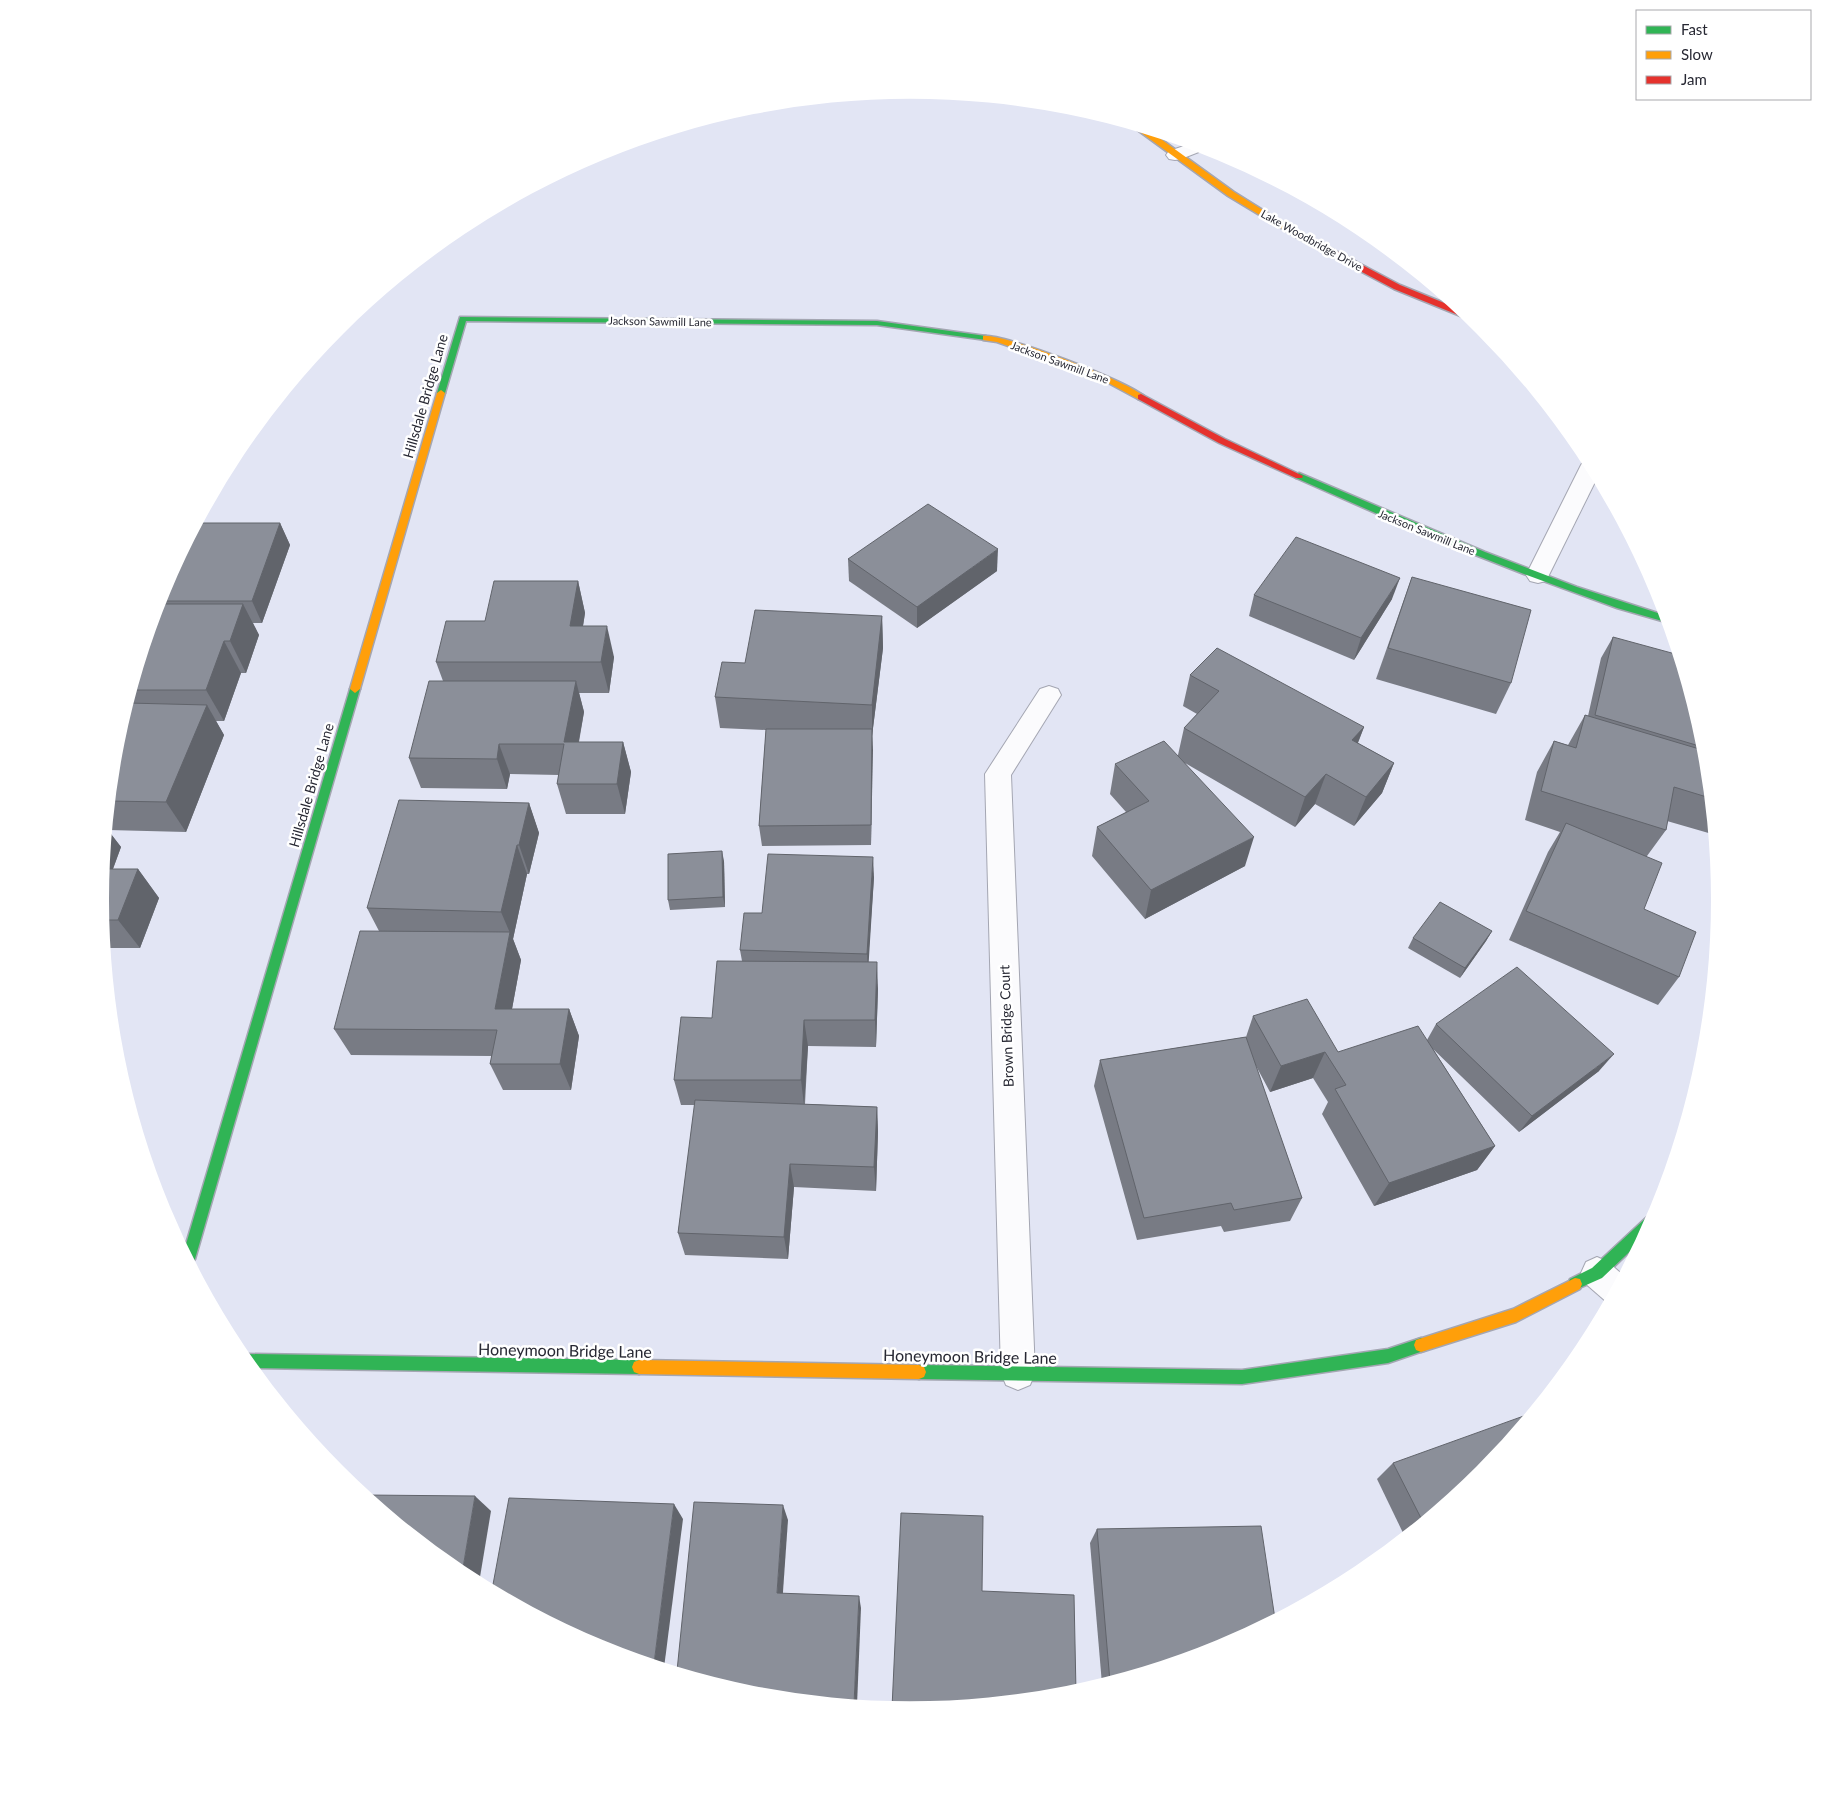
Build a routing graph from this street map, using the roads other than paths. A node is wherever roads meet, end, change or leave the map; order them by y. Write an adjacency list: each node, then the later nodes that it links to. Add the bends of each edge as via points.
1 (1150, 136): 3 (street, Lake Woodbridge Drive)
2 (1191, 150): 3 (street)
3 (1175, 155): 4 (street, Lake Woodbridge Drive, via 1286,228 1397,287)
4 (1451, 309)
5 (463, 319): 7 (street, Jackson Sawmill Lane, via 877,324 998,340 1104,377 1222,441 1268,462 1412,527); 11 (street, Hillsdale Bridge Lane)
6 (1588, 473): 7 (street)
7 (1538, 575): 8 (street, Jackson Sawmill Lane)
8 (1660, 618)
9 (1049, 694): 14 (street, Brown Bridge Court, via 998,774)
10 (1631, 1250): 12 (street, Honeymoon Bridge Lane)
11 (190, 1251)
12 (1606, 1282): 14 (street, Honeymoon Bridge Lane, via 1388,1356 1242,1377)
13 (256, 1361): 14 (street, Honeymoon Bridge Lane)
14 (1018, 1373)

